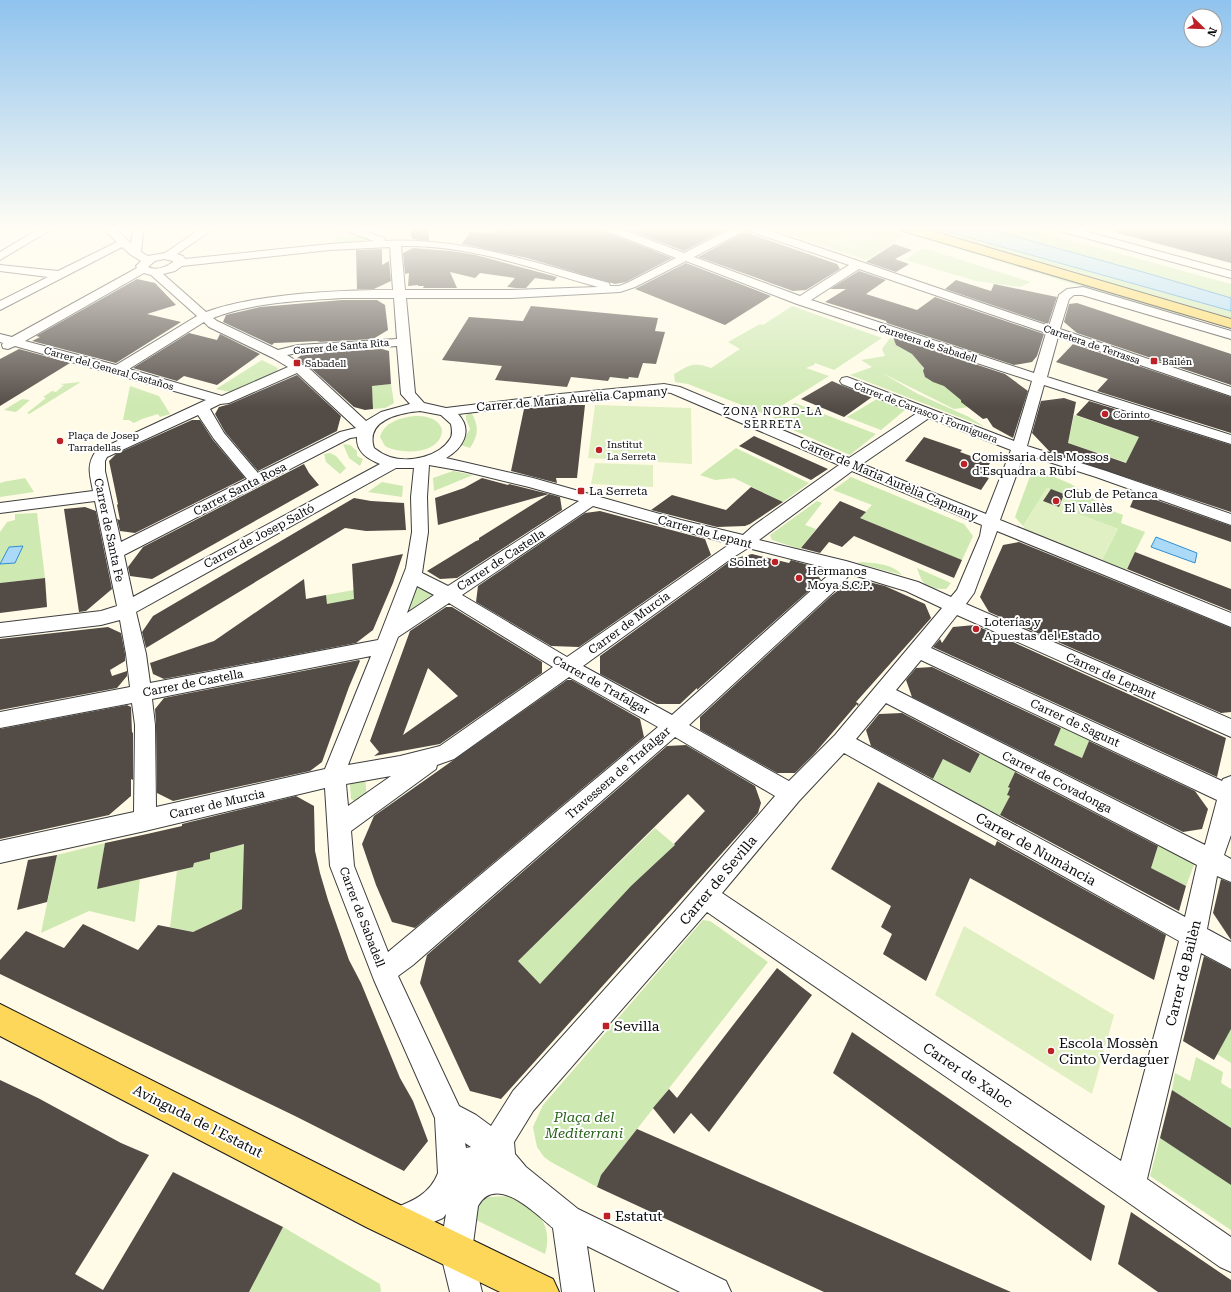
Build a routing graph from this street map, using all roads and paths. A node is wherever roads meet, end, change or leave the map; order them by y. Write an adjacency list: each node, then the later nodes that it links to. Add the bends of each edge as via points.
1 (36, 287): 14 (street)
2 (121, 287): 20 (street)
3 (174, 287): 15 (street)
4 (399, 287): 12 (street)
5 (591, 287): 12 (street, via 511,294)
6 (599, 287): 7 (street)
7 (625, 287)
8 (764, 287): 13 (street, Carretera de Sabadell)
9 (822, 287): 13 (street)
10 (924, 287): 17 (street, Carretera de Terrassa)
11 (1107, 287): 16 (main road)
12 (400, 294): 15 (street, via 342,294 280,300 224,309); 21 (street)
13 (801, 301): 26 (street, Carretera de Sabadell)
14 (0, 306)
15 (206, 316): 23 (street, via 213,324); 25 (street)
16 (1231, 324)
17 (1053, 330): 18 (street, Carrer de Sevilla, via 1063,298 1071,291 1083,291); 26 (street, Carrer de Sevilla); 28 (street, Carretera de Terrassa)
18 (1231, 335)
19 (0, 338): 20 (street, Carrer del General Castaños)
20 (14, 341): 22 (street); 25 (street, Carrer del General Castaños)
21 (404, 342): 23 (street, Carrer de Santa Rita, via 298,349); 29 (street)
22 (0, 349)
23 (278, 355): 24 (street)
24 (297, 368): 30 (street, Carrer de Santa Fe, via 224,400); 35 (street, via 306,373)
25 (118, 370): 30 (street, Carrer del General Castaños)
26 (1040, 379): 39 (street, Carretera de Sabadell); 40 (street, Carrer de Sevilla)
27 (847, 381): 36 (street, Carrer de Carrasco i Formiguera)
28 (1231, 392)
29 (408, 394): 31 (street); 33 (street)
30 (218, 399): 32 (street, Carrer de Santa Fe)
31 (420, 407): 33 (street); 34 (street)
32 (202, 408): 46 (street, via 226,444); 48 (street, Carrer de Santa Fe, via 100,454 97,471)
33 (397, 411): 37 (street)
34 (444, 412): 41 (street, via 454,418 459,425 459,437 454,445); 44 (street, Carrer de Maria Aurèlia Capmany, via 664,388 685,393)
35 (348, 413): 37 (street); 38 (street)
36 (927, 413): 40 (street, Carrer de Carrasco i Formiguera); 44 (street, Carrer de Murcia)
37 (381, 418): 38 (street)
38 (367, 430): 43 (street, via 364,437 367,450 380,460); 46 (street, Carrer Santa Rosa, via 345,435)
39 (1231, 440)
40 (1019, 448): 51 (street, Carrer de Carrasco i Formiguera); 52 (street, Carrer de Sevilla)
41 (443, 453): 42 (street); 45 (street, Carrer de Lepant)
42 (425, 461): 43 (street); 45 (street, Carrer de Lepant); 47 (street, Carrer de Sabadell)
43 (396, 464): 47 (street, via 411,472); 59 (street, Carrer de Josep Saltó)
44 (850, 465): 52 (street, Carrer de Maria Aurèlia Capmany); 53 (street, Carrer de Murcia)
45 (463, 466): 49 (street, Carrer de Lepant)
46 (257, 481): 54 (street, Carrer Santa Rosa)
47 (420, 486): 56 (street, Carrer de Sabadell, via 420,532)
48 (102, 494): 50 (street); 54 (street, Carrer de Santa Fe)
49 (590, 500): 53 (street, Carrer de Lepant); 57 (street, Carrer de Castella, via 582,508)
50 (0, 508)
51 (1231, 520)
52 (991, 523): 58 (street, Carrer de Sevilla, via 965,593); 60 (street, Carrer de Maria Aurèlia Capmany)
53 (746, 542): 55 (street, Carrer de Lepant); 64 (street, Carrer de Murcia)
54 (114, 553): 59 (street, Carrer de Santa Fe)
55 (846, 567): 58 (street, Carrer de Lepant, via 912,586); 68 (street, Travessera de Trafalgar, via 836,580)
56 (412, 575): 57 (street, Carrer de Trafalgar); 62 (street, Carrer de Sabadell)
57 (449, 594): 62 (street, Carrer de Castella); 64 (street, Carrer de Trafalgar)
58 (953, 606): 63 (street, Carrer de Sevilla); 69 (street, Carrer de Lepant)
59 (126, 608): 61 (street, Carrer de Josep Saltó, via 115,615 101,618); 65 (street, Carrer de Santa Fe)
60 (1231, 620)
61 (0, 630)
62 (388, 640): 65 (street, Carrer de Castella); 72 (street, Carrer de Sabadell, via 336,768)
63 (918, 650): 66 (street, Carrer de Sevilla); 73 (street, Carrer de Sagunt)
64 (567, 666): 68 (street, Carrer de Trafalgar); 71 (street, Carrer de Murcia, via 447,753)
65 (141, 692): 67 (street, Carrer de Castella); 75 (street, Carrer de Santa Fe, via 145,725)
66 (883, 692): 70 (street, Carrer de Sevilla); 78 (street, Carrer de Covadonga)
67 (0, 720)
68 (674, 726): 74 (street, Carrer de Trafalgar); 82 (street, Travessera de Trafalgar, via 404,956)
69 (1231, 728)
70 (842, 741): 74 (street, Carrer de Sevilla); 80 (street, Carrer de Numància)
71 (434, 758): 72 (street, Carrer de Murcia); 76 (street, Carrer de Murcia)
72 (336, 776): 75 (street, Carrer de Murcia); 76 (street, Carrer de Sabadell)
73 (1230, 792): 78 (street, Carrer de Bailèn)
74 (791, 794): 79 (street, Carrer de Sevilla)
75 (145, 821): 77 (street, Carrer de Murcia)
76 (339, 826): 82 (street, Carrer de Sabadell, via 342,866)
77 (0, 852)
78 (1221, 866): 80 (street, Carrer de Bailèn, via 1206,871)
79 (705, 895): 85 (street, Carrer de Sevilla, via 523,1101 500,1138 499,1150); 87 (street, Carrer de Xaloc)
80 (1192, 936): 81 (street, Carrer de Numància); 87 (street, Carrer de Bailèn)
81 (1231, 956)
82 (383, 971): 84 (street, Carrer de Sabadell)
83 (0, 1019): 90 (main road, Avinguda de l'Estatut)
84 (449, 1116): 85 (street, via 466,1124 486,1140); 86 (street, Carrer de Sabadell)
85 (503, 1161): 86 (street, via 485,1158); 88 (street, via 515,1178)
86 (453, 1166): 90 (street, via 447,1189 432,1207)
87 (1130, 1185): 92 (street, Carrer de Xaloc)
88 (528, 1190): 89 (street); 91 (street, via 504,1179 483,1181 468,1192 463,1203)
89 (567, 1220): 95 (street); 96 (street)
90 (396, 1223): 91 (main road, Avinguda de l'Estatut)
91 (456, 1251): 93 (street); 94 (main road, Avinguda de l'Estatut)
92 (1231, 1256)
93 (466, 1292)
94 (540, 1292)
95 (578, 1292)
96 (715, 1292)

